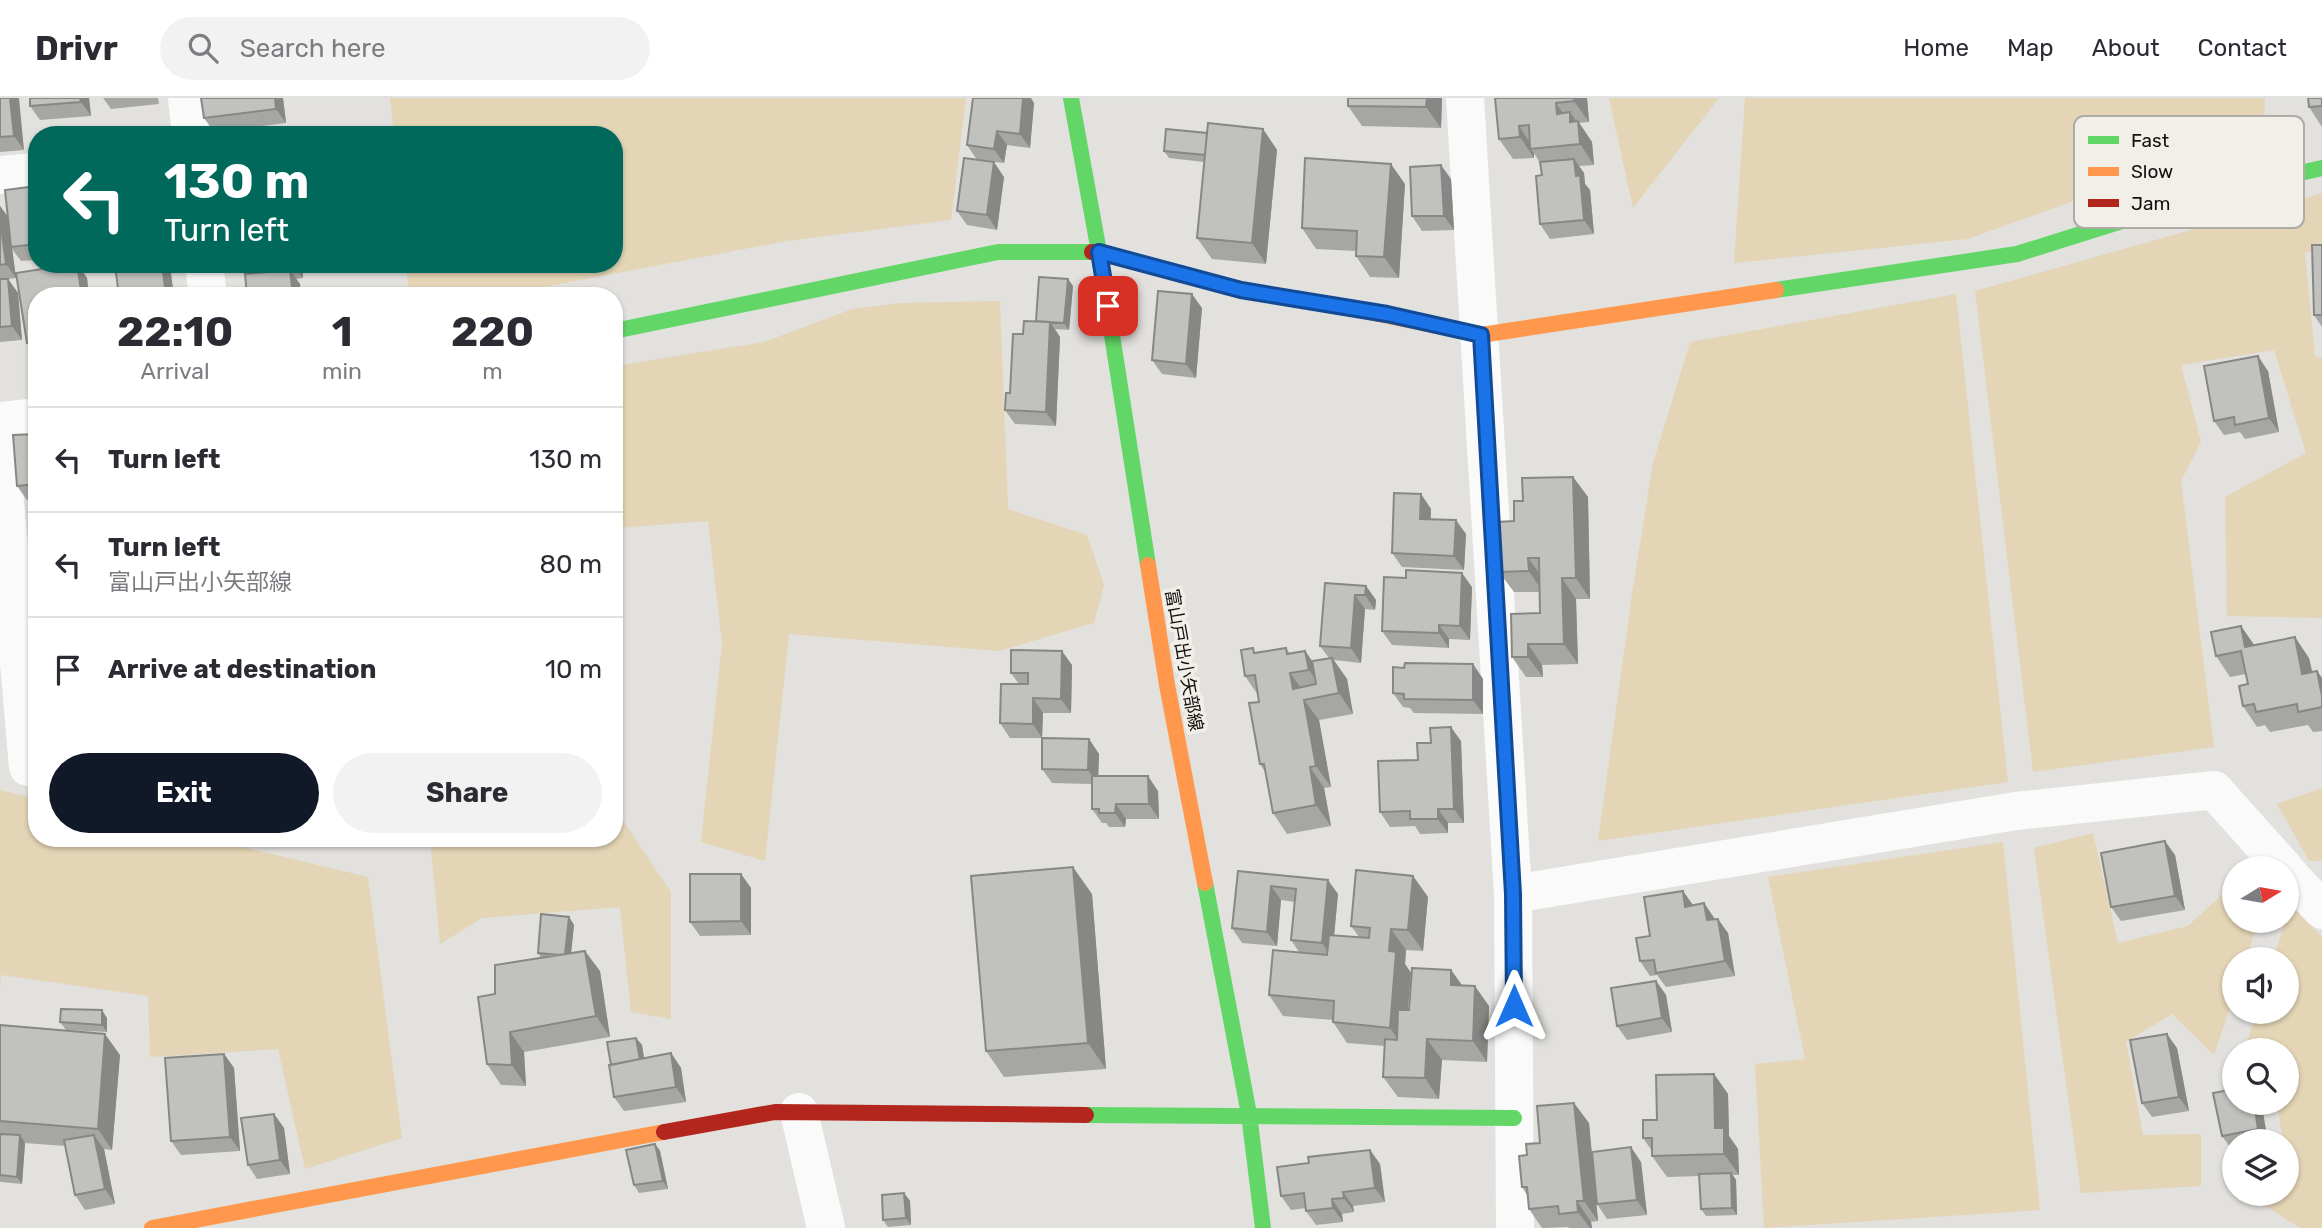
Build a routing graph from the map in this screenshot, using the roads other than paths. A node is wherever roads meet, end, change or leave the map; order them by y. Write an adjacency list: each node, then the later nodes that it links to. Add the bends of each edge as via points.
1 (187, 98): 4 (street)
2 (1071, 98): 10 (street, 富山戸出小矢部線)
3 (1465, 98): 12 (street)
4 (190, 126)
5 (2322, 168): 6 (street)
6 (2304, 172)
7 (28, 173): 8 (street)
8 (0, 175)
9 (2100, 228): 12 (street, via 2017,254)
10 (1099, 252): 11 (street, via 998,252); 12 (street, via 1241,290); 22 (street, 富山戸出小矢部線, via 1167,685)
11 (623, 329)
12 (1481, 335): 19 (street)
13 (28, 418): 14 (street)
14 (0, 421)
15 (0, 443): 16 (street)
16 (22, 766)
17 (2273, 856): 19 (street, via 2214,790 2016,811)
18 (2300, 886): 20 (street)
19 (1513, 894): 23 (street)
20 (2322, 910)
21 (799, 1112): 22 (street); 24 (street, via 775,1112); 25 (street)
22 (1249, 1114): 23 (street); 26 (street, 富山戸出小矢部線)
23 (1514, 1118): 27 (street)
24 (152, 1228)
25 (826, 1228)
26 (1263, 1228)
27 (1515, 1228)

